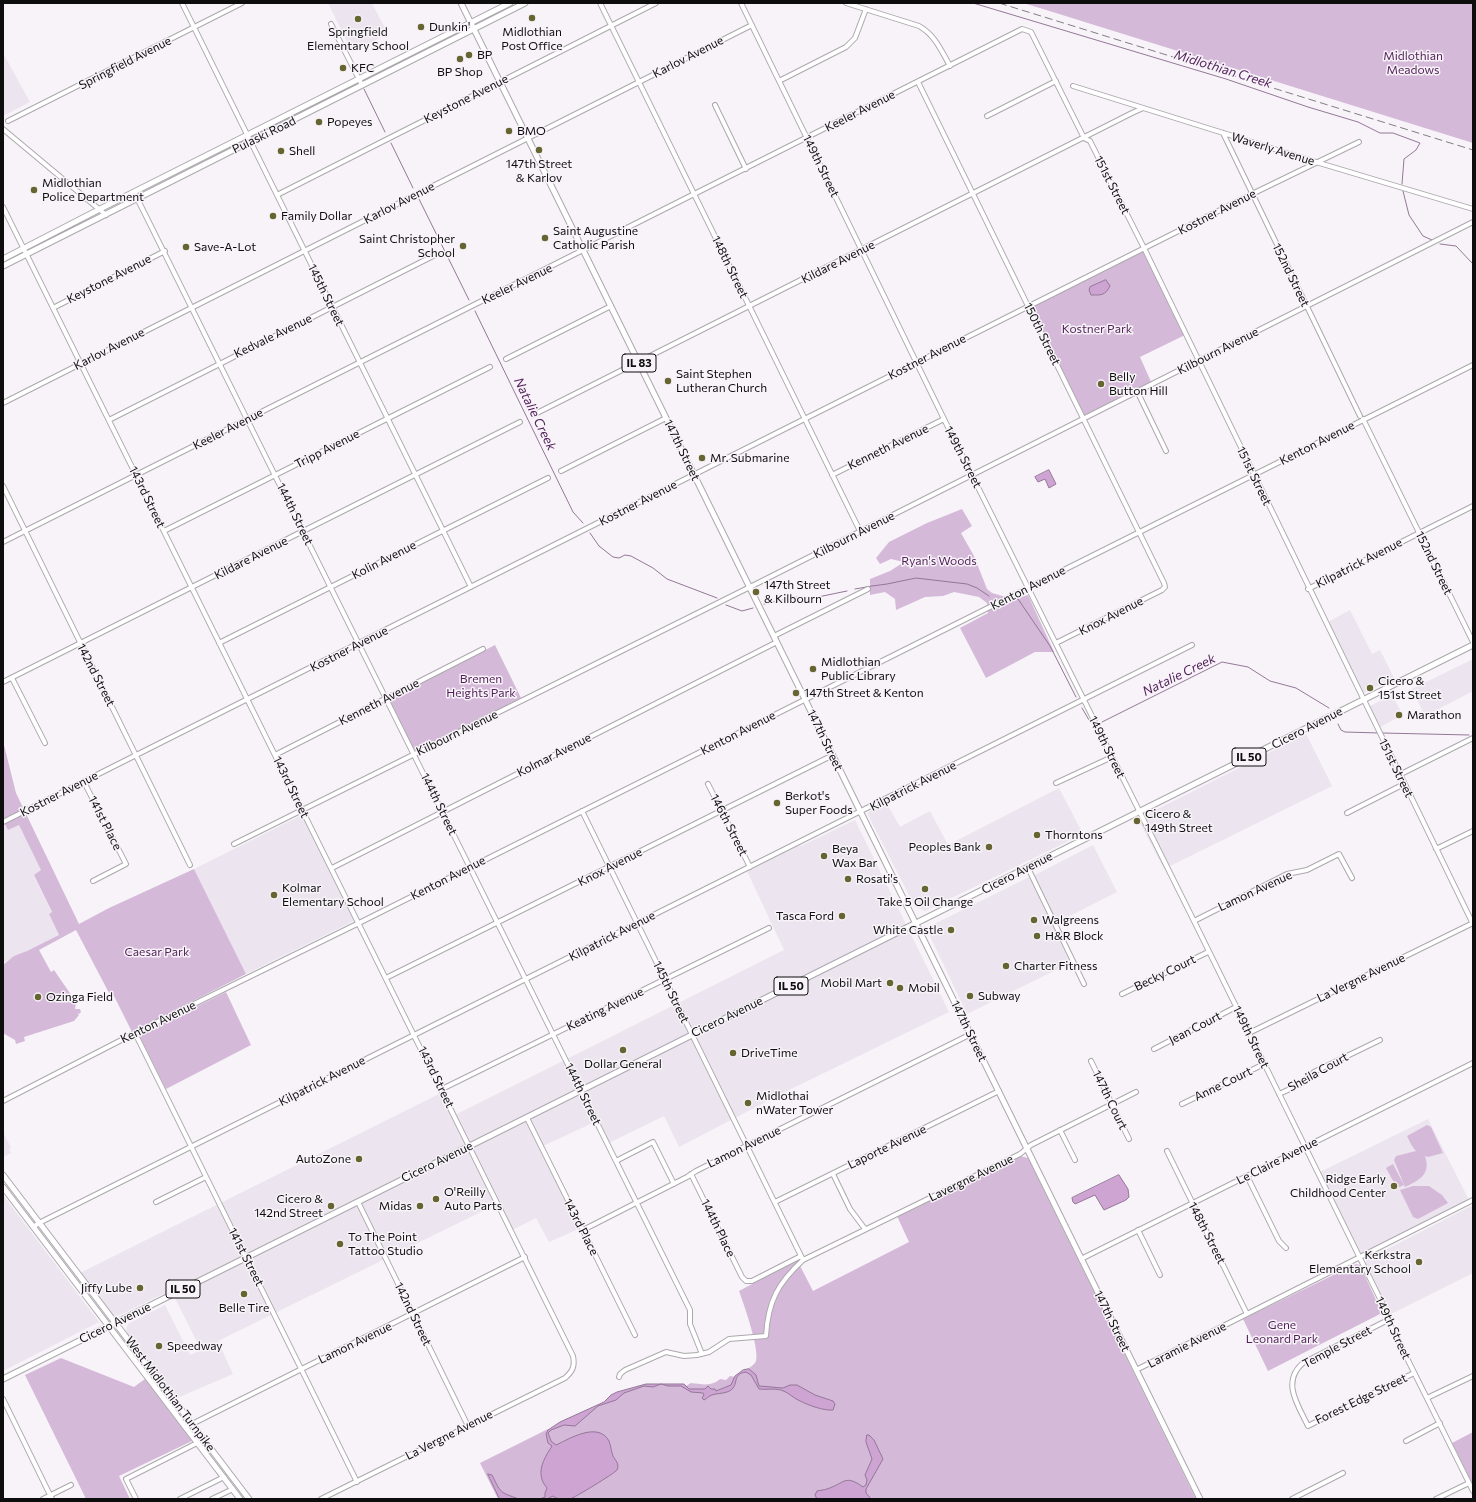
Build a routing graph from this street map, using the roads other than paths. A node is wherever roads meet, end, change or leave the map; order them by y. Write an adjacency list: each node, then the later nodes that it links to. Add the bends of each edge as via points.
1 (182, 3): 15 (street, 145th Street)
2 (242, 3): 15 (street, Springfield Avenue)
3 (462, 3): 11 (main road, 147th Street / IL 83)
4 (510, 3): 11 (main road, Pulaski Road)
5 (525, 3): 16 (main road, Pulaski Road)
6 (600, 3): 14 (street, 148th Street)
7 (656, 3): 14 (street, Keystone Avenue)
8 (741, 3): 13 (street, 149th Street)
9 (846, 3): 10 (street)
10 (866, 9): 18 (street, via 926,30 938,44); 20 (street, via 855,38 846,47)
11 (471, 22): 16 (main road, 147th Street / IL 83); 19 (main road, Pulaski Road)
12 (331, 24): 19 (street)
13 (752, 25): 20 (street, 149th Street); 23 (street, Karlov Avenue)
14 (611, 26): 22 (street, Keystone Avenue); 23 (street, 148th Street)
15 (194, 28): 30 (street, Springfield Avenue); 33 (street, 145th Street)
16 (474, 29): 22 (main road, 147th Street / IL 83); 25 (main road, Pulaski Road)
17 (1031, 32): 18 (street, Keeler Avenue, via 1022,29); 21 (street, 151st Street)
18 (950, 66): 24 (street, Keeler Avenue)
19 (358, 79): 25 (street); 33 (main road, Pulaski Road)
20 (779, 81): 35 (street, 149th Street)
21 (1056, 81): 29 (street); 36 (street, 151st Street)
22 (500, 82): 34 (main road, 147th Street / IL 83); 44 (street, Keystone Avenue)
23 (639, 82): 34 (street, Karlov Avenue); 45 (street, 148th Street)
24 (918, 82): 35 (street, Keeler Avenue); 42 (street, 150th Street)
25 (362, 85): 37 (main road, Pulaski Road)
26 (1073, 86): 28 (street, Waverly Avenue)
27 (716, 105): 40 (street)
28 (1143, 108): 32 (street, Waverly Avenue); 36 (street, Kildare Avenue)
29 (986, 116)
30 (5, 122)
31 (3, 129): 48 (street)
32 (1222, 133): 39 (street, Waverly Avenue); 43 (street, 152nd Street)
33 (248, 135): 37 (street, 145th Street); 41 (main road, Pulaski Road)
34 (528, 138): 56 (street, Karlov Avenue); 57 (main road, 147th Street / IL 83)
35 (807, 138): 40 (street, Keeler Avenue); 54 (street, 149th Street)
36 (1084, 138): 42 (street, Kildare Avenue); 53 (street, 151st Street, via 1090,142)
37 (251, 142): 44 (street, 145th Street); 46 (main road, Pulaski Road)
38 (1359, 142): 39 (street, Kostner Avenue)
39 (1316, 162): 43 (street, Kostner Avenue); 49 (street, Waverly Avenue)
40 (746, 169): 45 (street, Keeler Avenue)
41 (134, 192): 46 (street, 144th Street); 48 (main road, Pulaski Road)
42 (973, 194): 54 (street, Kildare Avenue); 64 (street, 150th Street)
43 (1252, 194): 53 (street, Kostner Avenue); 65 (street, 152nd Street)
44 (277, 195): 56 (street, 145th Street)
45 (694, 195): 57 (street, Keeler Avenue); 63 (street, 148th Street)
46 (138, 199): 50 (main road, Pulaski Road); 55 (street, 144th Street)
47 (3, 207): 52 (street, 143rd Street)
48 (100, 209): 50 (street); 52 (main road, Pulaski Road)
49 (1473, 209)
50 (106, 215): 58 (main road, Pulaski Road)
51 (1473, 222): 65 (street, Kilbourn Avenue)
52 (23, 248): 58 (street, 143rd Street); 60 (main road, Pulaski Road)
53 (1144, 248): 64 (street, Kostner Avenue); 70 (street, 151st Street)
54 (862, 250): 63 (street, Kildare Avenue); 73 (street, 149th Street)
55 (165, 251): 66 (street, 144th Street); 68 (street, Keystone Avenue)
56 (304, 251): 66 (street, Karlov Avenue); 67 (street, 145th Street)
57 (584, 251): 62 (main road, 147th Street / IL 83); 71 (street, Keeler Avenue)
58 (26, 254): 61 (main road, Pulaski Road); 68 (street, 143rd Street)
59 (437, 254): 67 (street, Kedvale Avenue)
60 (3, 258)
61 (3, 266)
62 (611, 306): 69 (street); 72 (main road, 147th Street / IL 83)
63 (750, 306): 72 (street, Kildare Avenue); 84 (street, 148th Street)
64 (1029, 306): 73 (street, Kostner Avenue); 86 (street, 150th Street)
65 (1306, 306): 70 (street, Kilbourn Avenue); 83 (street, 152nd Street)
66 (192, 307): 74 (street, Karlov Avenue); 75 (street, 144th Street)
67 (332, 307): 71 (street, 145th Street); 75 (street, Kedvale Avenue)
68 (53, 308): 74 (street, 143rd Street)
69 (506, 359)
70 (1198, 361): 78 (street, Kilbourn Avenue); 98 (street, 151st Street)
71 (360, 362): 81 (street, 145th Street); 88 (street, Keeler Avenue)
72 (639, 362): 80 (street, Kildare Avenue); 82 (main road, 147th Street / IL 83)
73 (917, 362): 84 (street, Kostner Avenue); 85 (street, 149th Street)
74 (81, 363): 79 (street, Karlov Avenue); 87 (street, 143rd Street)
75 (220, 363): 87 (street, Kedvale Avenue); 88 (street, 144th Street)
76 (1473, 365): 83 (street, Kenton Avenue)
77 (490, 367): 81 (street, Tripp Avenue)
78 (1137, 392): 86 (street, Kilbourn Avenue); 90 (street)
79 (3, 402)
80 (533, 416)
81 (388, 418): 92 (street, 145th Street); 95 (street, Tripp Avenue)
82 (666, 418): 91 (street); 96 (main road, 147th Street / IL 83)
83 (1362, 418): 98 (street, Kenton Avenue); 108 (street, 152nd Street)
84 (805, 419): 93 (street, 148th Street); 96 (street, Kostner Avenue)
85 (944, 419): 93 (street, Kenneth Avenue); 97 (street, 149th Street)
86 (1084, 419): 97 (street, Kilbourn Avenue); 107 (street, 150th Street)
87 (109, 420): 94 (street, 143rd Street)
88 (248, 420): 94 (street, Keeler Avenue); 95 (street, 144th Street)
89 (520, 422): 92 (street, Kildare Avenue)
90 (1166, 451)
91 (562, 471)
92 (415, 474): 104 (street, Kildare Avenue); 105 (street, 145th Street)
93 (832, 474): 106 (street, 148th Street)
94 (136, 475): 102 (street, Keeler Avenue); 103 (street, 143rd Street)
95 (276, 475): 103 (street, Tripp Avenue); 104 (street, 144th Street)
96 (694, 475): 112 (street, Kostner Avenue); 113 (main road, 147th Street / IL 83)
97 (972, 475): 106 (street, Kilbourn Avenue); 114 (street, 149th Street)
98 (1254, 475): 107 (street, Kenton Avenue); 116 (street, 151st Street)
99 (548, 478): 105 (street, Kolin Avenue)
100 (3, 486): 102 (street, 142nd Street)
101 (1473, 506): 108 (street, Kilpatrick Avenue)
102 (25, 531): 109 (street, Keeler Avenue); 120 (street, 142nd Street)
103 (164, 531): 110 (street, 143rd Street)
104 (304, 531): 110 (street, Kildare Avenue); 111 (street, 144th Street)
105 (443, 531): 111 (street, Kolin Avenue); 112 (street, 145th Street)
106 (860, 531): 113 (street, Kilbourn Avenue)
107 (1139, 532): 114 (street, Kenton Avenue); 115 (street, 150th Street)
108 (1419, 532): 116 (street, Kilpatrick Avenue); 124 (street, 152nd Street)
109 (3, 542)
110 (192, 587): 120 (street, Kildare Avenue); 121 (street, 143rd Street)
111 (331, 587): 121 (street, Kolin Avenue); 123 (street, 144th Street)
112 (471, 587): 123 (street, Kostner Avenue)
113 (750, 587): 118 (main road, 147th Street / IL 83); 136 (street, Kilbourn Avenue)
114 (1029, 587): 122 (street, 149th Street); 130 (street, Kenton Avenue)
115 (1165, 587): 122 (street, Knox Avenue)
116 (1308, 588): 133 (street, 151st Street)
117 (868, 589): 118 (street)
118 (774, 636): 119 (main road, 147th Street / IL 83)
119 (777, 642): 130 (main road, 147th Street / IL 83); 149 (street, Kolmar Avenue)
120 (80, 643): 127 (street, Kildare Avenue); 137 (street, 142nd Street)
121 (220, 643): 131 (street, 143rd Street)
122 (1056, 643): 132 (street, 149th Street)
123 (359, 644): 129 (street, 144th Street); 131 (street, Kostner Avenue)
124 (1473, 644): 133 (main road, Cicero Avenue / IL 50)
125 (1192, 645): 132 (street, Kilpatrick Avenue)
126 (483, 649): 129 (street, Kenneth Avenue)
127 (12, 678): 128 (street, Kildare Avenue); 135 (street)
128 (3, 682)
129 (386, 698): 136 (street, 144th Street); 138 (street, Kenneth Avenue)
130 (805, 699): 139 (main road, 147th Street / IL 83); 147 (street, Kenton Avenue)
131 (248, 700): 137 (street, Kostner Avenue); 138 (street, 143rd Street)
132 (1084, 700): 140 (street, 149th Street); 150 (street, Kilpatrick Avenue)
133 (1363, 700): 141 (street, 151st Street); 151 (main road, Cicero Avenue / IL 50)
134 (1473, 738): 141 (street)
135 (45, 744)
136 (414, 754): 146 (street, Kilbourn Avenue); 149 (street, 144th Street)
137 (137, 755): 142 (street, Kostner Avenue); 157 (street, 142nd Street)
138 (276, 755): 146 (street, 143rd Street)
139 (833, 755): 148 (street, Knox Avenue); 150 (main road, 147th Street / IL 83)
140 (1112, 757): 143 (street); 151 (street, 149th Street)
141 (1399, 775): 145 (street, 151st Street)
142 (84, 782): 153 (street, Kostner Avenue); 164 (street, 141st Place, via 126,864)
143 (1056, 783)
144 (708, 784): 148 (street, 146th Street)
145 (1404, 784): 152 (street); 156 (street, 151st Street)
146 (303, 810): 155 (street, Kilbourn Avenue); 161 (street, 143rd Street)
147 (582, 811): 158 (street, Kenton Avenue); 159 (street, 145th Street)
148 (722, 811): 159 (street, Knox Avenue); 160 (street, 146th Street)
149 (443, 812): 158 (street, 144th Street); 161 (street, Kolmar Avenue)
150 (861, 812): 160 (street, Kilpatrick Avenue); 169 (main road, 147th Street / IL 83)
151 (1140, 812): 162 (main road, Cicero Avenue / IL 50); 165 (street, 149th Street)
152 (1346, 813)
153 (3, 822)
154 (1473, 831): 156 (street)
155 (234, 844)
156 (1436, 849): 170 (street, 151st Street)
157 (190, 865)
158 (470, 866): 166 (street, Kenton Avenue); 167 (street, 144th Street)
159 (610, 867): 167 (street, Knox Avenue); 168 (street, 145th Street)
160 (750, 867): 168 (street, Kilpatrick Avenue)
161 (332, 868): 166 (street, 143rd Street)
162 (1028, 868): 169 (main road, Cicero Avenue / IL 50); 176 (street)
163 (1352, 878): 165 (street, Lamon Avenue, via 1339,854 1307,870 1287,874)
164 (93, 880)
165 (1194, 921): 172 (street, 149th Street)
166 (359, 923): 173 (street, 143rd Street); 179 (street, Kenton Avenue)
167 (498, 923): 173 (street, Knox Avenue); 174 (street, 144th Street)
168 (637, 923): 174 (street, Kilpatrick Avenue); 175 (street, 145th Street)
169 (916, 924): 182 (main road, Cicero Avenue / IL 50); 183 (main road, 147th Street)
170 (1473, 924): 180 (street, La Vergne Avenue)
171 (769, 928): 175 (street, Keating Avenue)
172 (1208, 952): 177 (street, Becky Court); 178 (street, 149th Street)
173 (386, 978): 184 (street, 143rd Street)
174 (526, 979): 181 (street, 144th Street); 184 (street, Kilpatrick Avenue)
175 (665, 979): 181 (street, Keating Avenue); 182 (street, 145th Street)
176 (1084, 984)
177 (1122, 994)
178 (1236, 1007): 180 (street, 149th Street); 186 (street, Jean Court)
179 (135, 1033): 195 (street, Kenton Avenue); 203 (street, 141st Street)
180 (1249, 1033): 189 (street, 149th Street)
181 (553, 1034): 190 (street, Keating Avenue); 191 (street, 144th Street)
182 (692, 1034): 191 (main road, Cicero Avenue / IL 50); 202 (street, 145th Street)
183 (971, 1034): 192 (main road, 147th Street); 202 (street, Lamon Avenue)
184 (414, 1035): 190 (street, 143rd Street); 203 (street, Kilpatrick Avenue)
185 (1380, 1040): 194 (street, Sheila Court, via 1314,1072 1301,1084)
186 (1154, 1048)
187 (1091, 1061): 196 (street, 147th Court)
188 (1473, 1063): 204 (street, Le Claire Avenue)
189 (1264, 1064): 194 (street, 149th Street); 197 (street, Anne Court)
190 (442, 1090): 201 (street, 143rd Street)
191 (580, 1091): 198 (main road, Cicero Avenue / IL 50); 208 (street, 144th Street)
192 (999, 1092): 205 (main road, 147th Street); 210 (street, Laporte Avenue)
193 (1136, 1092): 196 (street, Lavergne Avenue)
194 (1279, 1094): 204 (street, 149th Street)
195 (3, 1101)
196 (1112, 1104): 199 (street, Lavergne Avenue); 200 (street, 147th Court)
197 (1182, 1104)
198 (526, 1118): 201 (main road, Cicero Avenue / IL 50); 225 (street, 143rd Place)
199 (1060, 1130): 205 (street, Lavergne Avenue); 207 (street)
200 (1129, 1140)
201 (470, 1146): 218 (main road, Cicero Avenue / IL 50); 228 (street, 143rd Street)
202 (747, 1146): 209 (street, Lamon Avenue); 219 (street, 145th Street)
203 (191, 1147): 213 (street, 141st Street); 222 (street, Kilpatrick Avenue)
204 (1305, 1147): 212 (street, Le Claire Avenue); 229 (street, 149th Street)
205 (1027, 1148): 224 (street, Lavergne Avenue, via 1020,1154); 232 (main road, 147th Street)
206 (1167, 1152): 221 (street, 148th Street)
207 (1075, 1160)
208 (616, 1161): 214 (street, via 653,1142); 220 (street, 144th Street)
209 (692, 1174): 214 (street, Lamon Avenue); 234 (street, 144th Place)
210 (833, 1174): 219 (street, Laporte Avenue); 224 (street, via 850,1209)
211 (3, 1175): 222 (main road, West Midlothian Turnpike)
212 (1247, 1176): 221 (street, Le Claire Avenue); 227 (street, via 1279,1241)
213 (206, 1177): 217 (street); 230 (street, 141st Street)
214 (674, 1184): 220 (street, Lamon Avenue)
215 (3, 1187): 223 (main road, West Midlothian Turnpike)
216 (1473, 1200): 229 (street, Laramie Avenue)
217 (156, 1202)
218 (358, 1202): 230 (main road, Cicero Avenue / IL 50); 235 (street, 142nd Street)
219 (775, 1202): 231 (street, 145th Street)
220 (636, 1203): 225 (street, Lamon Avenue); 241 (street, 144th Street, via 690,1310 690,1324)
221 (1192, 1203): 226 (street, Le Claire Avenue); 236 (street, 148th Street)
222 (39, 1222): 223 (street, Kilpatrick Avenue); 238 (main road, West Midlothian Turnpike)
223 (33, 1227): 239 (main road, West Midlothian Turnpike)
224 (865, 1229): 231 (street, Lavergne Avenue)
225 (583, 1230): 240 (street, 143rd Place)
226 (1138, 1230): 232 (street, Le Claire Avenue); 233 (street)
227 (1286, 1248)
228 (524, 1257): 235 (street, Lamon Avenue); 242 (street, 143rd Street, via 573,1356)
229 (1359, 1257): 236 (street, Laramie Avenue); 237 (street, 149th Street, via 1389,1317)
230 (246, 1258): 238 (main road, Cicero Avenue / IL 50); 243 (street, 141st Street)
231 (802, 1258): 234 (street, Lavergne Avenue, via 752,1281); 241 (street, via 778,1288 771,1304 766,1336 729,1339)
232 (1082, 1259): 244 (main road, 147th Street)
233 (1160, 1275)
234 (746, 1281)
235 (413, 1314): 243 (street, Lamon Avenue); 253 (street, 142nd Street)
236 (1247, 1314): 244 (street, Laramie Avenue)
237 (1388, 1320): 245 (street, 149th Street); 254 (street, Temple Street, via 1300,1366 1294,1375 1292,1392)
238 (115, 1323): 239 (main road, Cicero Avenue / IL 50); 252 (main road, West Midlothian Turnpike)
239 (108, 1326): 248 (main road, Cicero Avenue / IL 50); 255 (main road, West Midlothian Turnpike)
240 (635, 1335)
241 (702, 1354): 247 (street, via 684,1356 666,1352 625,1370)
242 (573, 1368): 253 (street, La Vergne Avenue, via 565,1378)
243 (301, 1369): 252 (street, Lamon Avenue); 260 (street, 141st Street)
244 (1136, 1370): 273 (main road, 147th Street)
245 (1414, 1373): 249 (street, 149th Street); 254 (street, Forest Edge Street)
246 (1473, 1376): 249 (street)
247 (619, 1377)
248 (3, 1379)
249 (1427, 1398): 251 (street, 149th Street)
250 (3, 1399): 265 (street)
251 (1440, 1423): 256 (street); 261 (street, 149th Street)
252 (192, 1424): 255 (street, Lamon Avenue); 271 (main road, West Midlothian Turnpike)
253 (468, 1426): 260 (street, La Vergne Avenue)
254 (1308, 1426)
255 (186, 1427): 257 (main road, West Midlothian Turnpike)
256 (1406, 1441)
257 (197, 1443): 259 (main road, West Midlothian Turnpike); 267 (street, via 126,1478)
258 (1344, 1473): 274 (street)
259 (224, 1477): 263 (main road, West Midlothian Turnpike); 268 (street)
260 (357, 1482): 272 (street, La Vergne Avenue)
261 (1469, 1483): 264 (street, 149th Street); 275 (street)
262 (71, 1485): 265 (street)
263 (233, 1489): 269 (street); 270 (main road, West Midlothian Turnpike)
264 (1473, 1491)
265 (51, 1497): 266 (street)
266 (43, 1499)
267 (136, 1499)
268 (180, 1499)
269 (212, 1499)
270 (240, 1499)
271 (249, 1499)
272 (322, 1499)
273 (1200, 1499)
274 (1292, 1499)
275 (1436, 1499)

